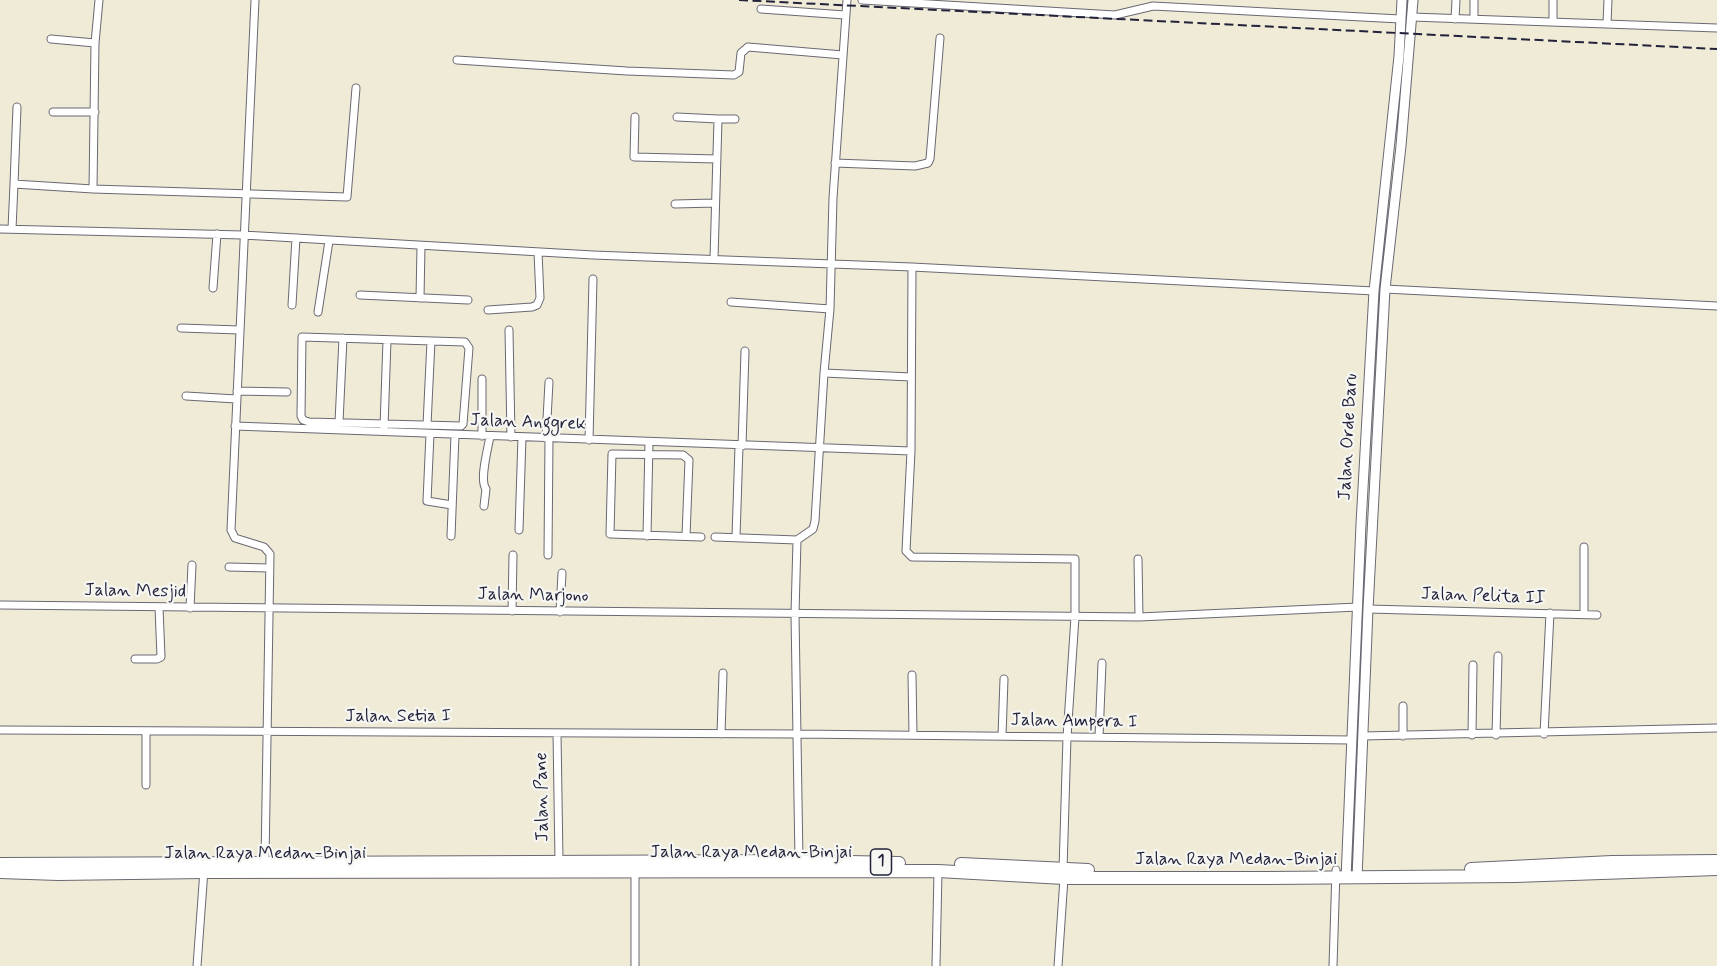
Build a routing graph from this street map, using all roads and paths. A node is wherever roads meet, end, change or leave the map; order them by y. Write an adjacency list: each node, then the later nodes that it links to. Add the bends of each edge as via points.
1 (99, 0): 22 (street)
2 (255, 0): 37 (street)
3 (847, 0): 12 (street)
4 (862, 0): 14 (street, via 1115,15 1153,6)
5 (1402, 0): 14 (main road, Jalan Orde Baru)
6 (1413, 0): 13 (main road, Jalan Orde Baru)
7 (1456, 0): 15 (street)
8 (1474, 0): 16 (street)
9 (1553, 0): 17 (street)
10 (1608, 0): 18 (street)
11 (761, 9): 12 (street)
12 (845, 15): 23 (street)
13 (1412, 17): 15 (street); 41 (main road, Jalan Orde Baru)
14 (1400, 19): 40 (main road, Jalan Orde Baru)
15 (1455, 19): 16 (street)
16 (1473, 20): 17 (street)
17 (1553, 22): 18 (street)
18 (1607, 24): 19 (street)
19 (1717, 28)
20 (940, 38): 34 (street, via 928,163 915,166)
21 (51, 39): 22 (street)
22 (95, 43): 28 (street)
23 (843, 55): 24 (street, via 748,47 741,53 740,72 734,75); 34 (street)
24 (457, 60)
25 (356, 88): 37 (street, via 347,197)
26 (17, 107): 35 (street)
27 (53, 112): 28 (street)
28 (95, 112): 36 (street)
29 (635, 117): 33 (street, via 634,157)
30 (677, 117): 31 (street)
31 (718, 119): 32 (street); 33 (street)
32 (735, 119)
33 (717, 159): 39 (street)
34 (836, 162): 51 (street)
35 (14, 184): 36 (street); 43 (street)
36 (93, 189): 37 (street)
37 (245, 195): 45 (street)
38 (675, 204): 39 (street)
39 (715, 204): 50 (street)
40 (1383, 206): 41 (main road); 56 (main road, Jalan Orde Baru)
41 (1394, 207): 55 (main road, Jalan Orde Baru)
42 (0, 229): 43 (street)
43 (12, 230): 44 (street)
44 (217, 234): 45 (street); 54 (street)
45 (243, 235): 46 (street); 67 (street)
46 (296, 238): 47 (street); 61 (street)
47 (329, 241): 48 (street); 65 (street)
48 (421, 246): 49 (street); 58 (street)
49 (538, 252): 50 (street); 64 (street, via 537,305)
50 (714, 259): 51 (street)
51 (831, 265): 52 (street); 63 (street)
52 (912, 267): 56 (street); 74 (street)
53 (593, 279): 93 (street)
54 (213, 288)
55 (1385, 289): 62 (street); 81 (main road, Jalan Orde Baru)
56 (1374, 291): 80 (main road, Jalan Orde Baru)
57 (360, 295): 58 (street)
58 (420, 298): 59 (street)
59 (468, 300)
60 (731, 302): 63 (street)
61 (292, 305)
62 (1717, 306)
63 (830, 309): 73 (street)
64 (488, 310)
65 (318, 312)
66 (181, 328): 67 (street)
67 (239, 330): 78 (street)
68 (509, 330): 90 (street)
69 (343, 338): 70 (street); 82 (street); 82 (street, via 301,340 300,416 309,422)
70 (387, 340): 71 (street); 83 (street)
71 (431, 341): 84 (street); 84 (street, via 465,342 469,348 464,424)
72 (745, 351): 95 (street)
73 (824, 373): 74 (street); 96 (street)
74 (911, 377): 97 (street)
75 (482, 379): 89 (street)
76 (549, 382): 92 (street)
77 (287, 392): 78 (street)
78 (237, 395): 79 (street); 85 (street)
79 (186, 396)
80 (1368, 399): 81 (main road); 101 (main road, Jalan Orde Baru)
81 (1379, 399): 102 (main road, Jalan Orde Baru)
82 (339, 422): 83 (street)
83 (385, 424): 84 (street); 86 (street)
84 (427, 425)
85 (235, 426): 86 (street, Jalan Anggrek); 117 (street, via 231,530 235,538 267,549)
86 (384, 432): 87 (street, Jalan Anggrek)
87 (430, 434): 88 (street, Jalan Anggrek); 99 (street, via 428,501)
88 (455, 435): 89 (street, Jalan Anggrek); 99 (street)
89 (486, 436): 90 (street, Jalan Anggrek); 100 (street)
90 (511, 437): 91 (street, Jalan Anggrek)
91 (522, 437): 92 (street, Jalan Anggrek); 103 (street)
92 (547, 438): 93 (street, Jalan Anggrek); 113 (street)
93 (590, 440): 94 (street, Jalan Anggrek)
94 (649, 442): 95 (street, Jalan Anggrek); 98 (street)
95 (740, 446): 96 (street, Jalan Anggrek); 109 (street)
96 (820, 449): 97 (street, Jalan Anggrek); 110 (street, via 813,529)
97 (911, 451): 131 (street, via 908,555 1075,559)
98 (648, 454): 105 (street); 105 (street, via 612,454 609,531); 106 (street, via 683,455 689,460)
99 (452, 504): 104 (street)
100 (484, 506)
101 (1361, 524): 102 (main road); 121 (main road, Jalan Orde Baru)
102 (1372, 524): 124 (main road, Jalan Orde Baru)
103 (519, 530)
104 (451, 536)
105 (647, 536): 106 (street)
106 (686, 537): 107 (street)
107 (701, 537)
108 (715, 537): 109 (street)
109 (736, 537): 110 (street)
110 (797, 540): 127 (street)
111 (1584, 547): 129 (street)
112 (513, 555): 125 (street)
113 (548, 555)
114 (1138, 560): 132 (street)
115 (192, 565): 122 (street)
116 (229, 567): 117 (street)
117 (269, 568): 123 (street)
118 (562, 573): 126 (street)
119 (0, 605): 120 (street, Jalan Mesjid)
120 (159, 607): 122 (street, Jalan Mesjid); 134 (street, via 160,657)
121 (1358, 607): 132 (street, Jalan Marjono); 157 (main road, Jalan Orde Baru)
122 (190, 608): 123 (street, Jalan Mesjid)
123 (270, 609): 125 (street, Jalan Marjono); 144 (street)
124 (1368, 609): 128 (street, Jalan Pelita II); 153 (main road, Jalan Orde Baru)
125 (512, 611): 126 (street, Jalan Marjono)
126 (560, 612): 127 (street, Jalan Marjono)
127 (795, 614): 131 (street, Jalan Marjono); 147 (street)
128 (1550, 614): 129 (street, Jalan Pelita II); 148 (street)
129 (1584, 614): 130 (street, Jalan Pelita II)
130 (1597, 615)
131 (1075, 617): 132 (street, Jalan Marjono); 155 (street)
132 (1139, 617)
133 (1498, 656): 151 (street)
134 (135, 659)
135 (1102, 663): 156 (street)
136 (1473, 665): 150 (street)
137 (723, 673): 146 (street)
138 (912, 675): 149 (street)
139 (1004, 679): 152 (street)
140 (1403, 706): 154 (street)
141 (1717, 728): 148 (street)
142 (0, 730): 143 (street, Jalan Setia I)
143 (146, 731): 144 (street, Jalan Setia I); 158 (street)
144 (268, 732): 145 (street, Jalan Setia I); 162 (street)
145 (557, 733): 146 (street, Jalan Setia I); 159 (street, Jalan Pane)
146 (721, 734): 147 (street, Jalan Setia I)
147 (796, 734): 149 (street, Jalan Ampera I); 160 (street)
148 (1544, 734): 151 (street)
149 (912, 735): 152 (street, Jalan Ampera I)
150 (1472, 735): 151 (street); 154 (street)
151 (1496, 735)
152 (1002, 736): 155 (street, Jalan Ampera I)
153 (1363, 736): 154 (street); 171 (main road, Jalan Orde Baru)
154 (1403, 736)
155 (1067, 737): 156 (street, Jalan Ampera I); 170 (street)
156 (1099, 737): 157 (street, Jalan Ampera I)
157 (1352, 740): 171 (main road, Jalan Orde Baru)
158 (146, 785)
159 (559, 861): 162 (highway, Jalan Raya Medan-Binjai / 1); 164 (highway, Jalan Raya Medan-Binjai / 1)
160 (799, 861): 164 (highway, Jalan Raya Medan-Binjai / 1); 170 (highway, Jalan Raya Medan-Binjai / 1, via 983,864)
161 (1717, 861): 171 (highway, Jalan Raya Medan-Binjai / 1)
162 (265, 862): 165 (highway, Jalan Raya Medan-Binjai / 1)
163 (0, 864): 165 (highway, Jalan Raya Medan-Binjai / 1)
164 (688, 866): 167 (highway, Jalan Raya Medan-Binjai / 1); 168 (highway, Jalan Raya Medan-Binjai / 1)
165 (204, 867): 167 (highway, Jalan Raya Medan-Binjai / 1); 169 (highway, Jalan Raya Medan-Binjai / 1, via 58,874); 172 (street)
166 (1717, 869): 171 (highway, Jalan Raya Medan-Binjai / 1, via 1515,876)
167 (635, 871): 173 (street)
168 (938, 871): 170 (highway, Jalan Raya Medan-Binjai / 1); 174 (street)
169 (0, 872)
170 (1064, 874): 171 (highway, Jalan Raya Medan-Binjai / 1); 175 (street)
171 (1347, 874): 176 (street)
172 (197, 966)
173 (635, 966)
174 (936, 966)
175 (1058, 966)
176 (1333, 966)

